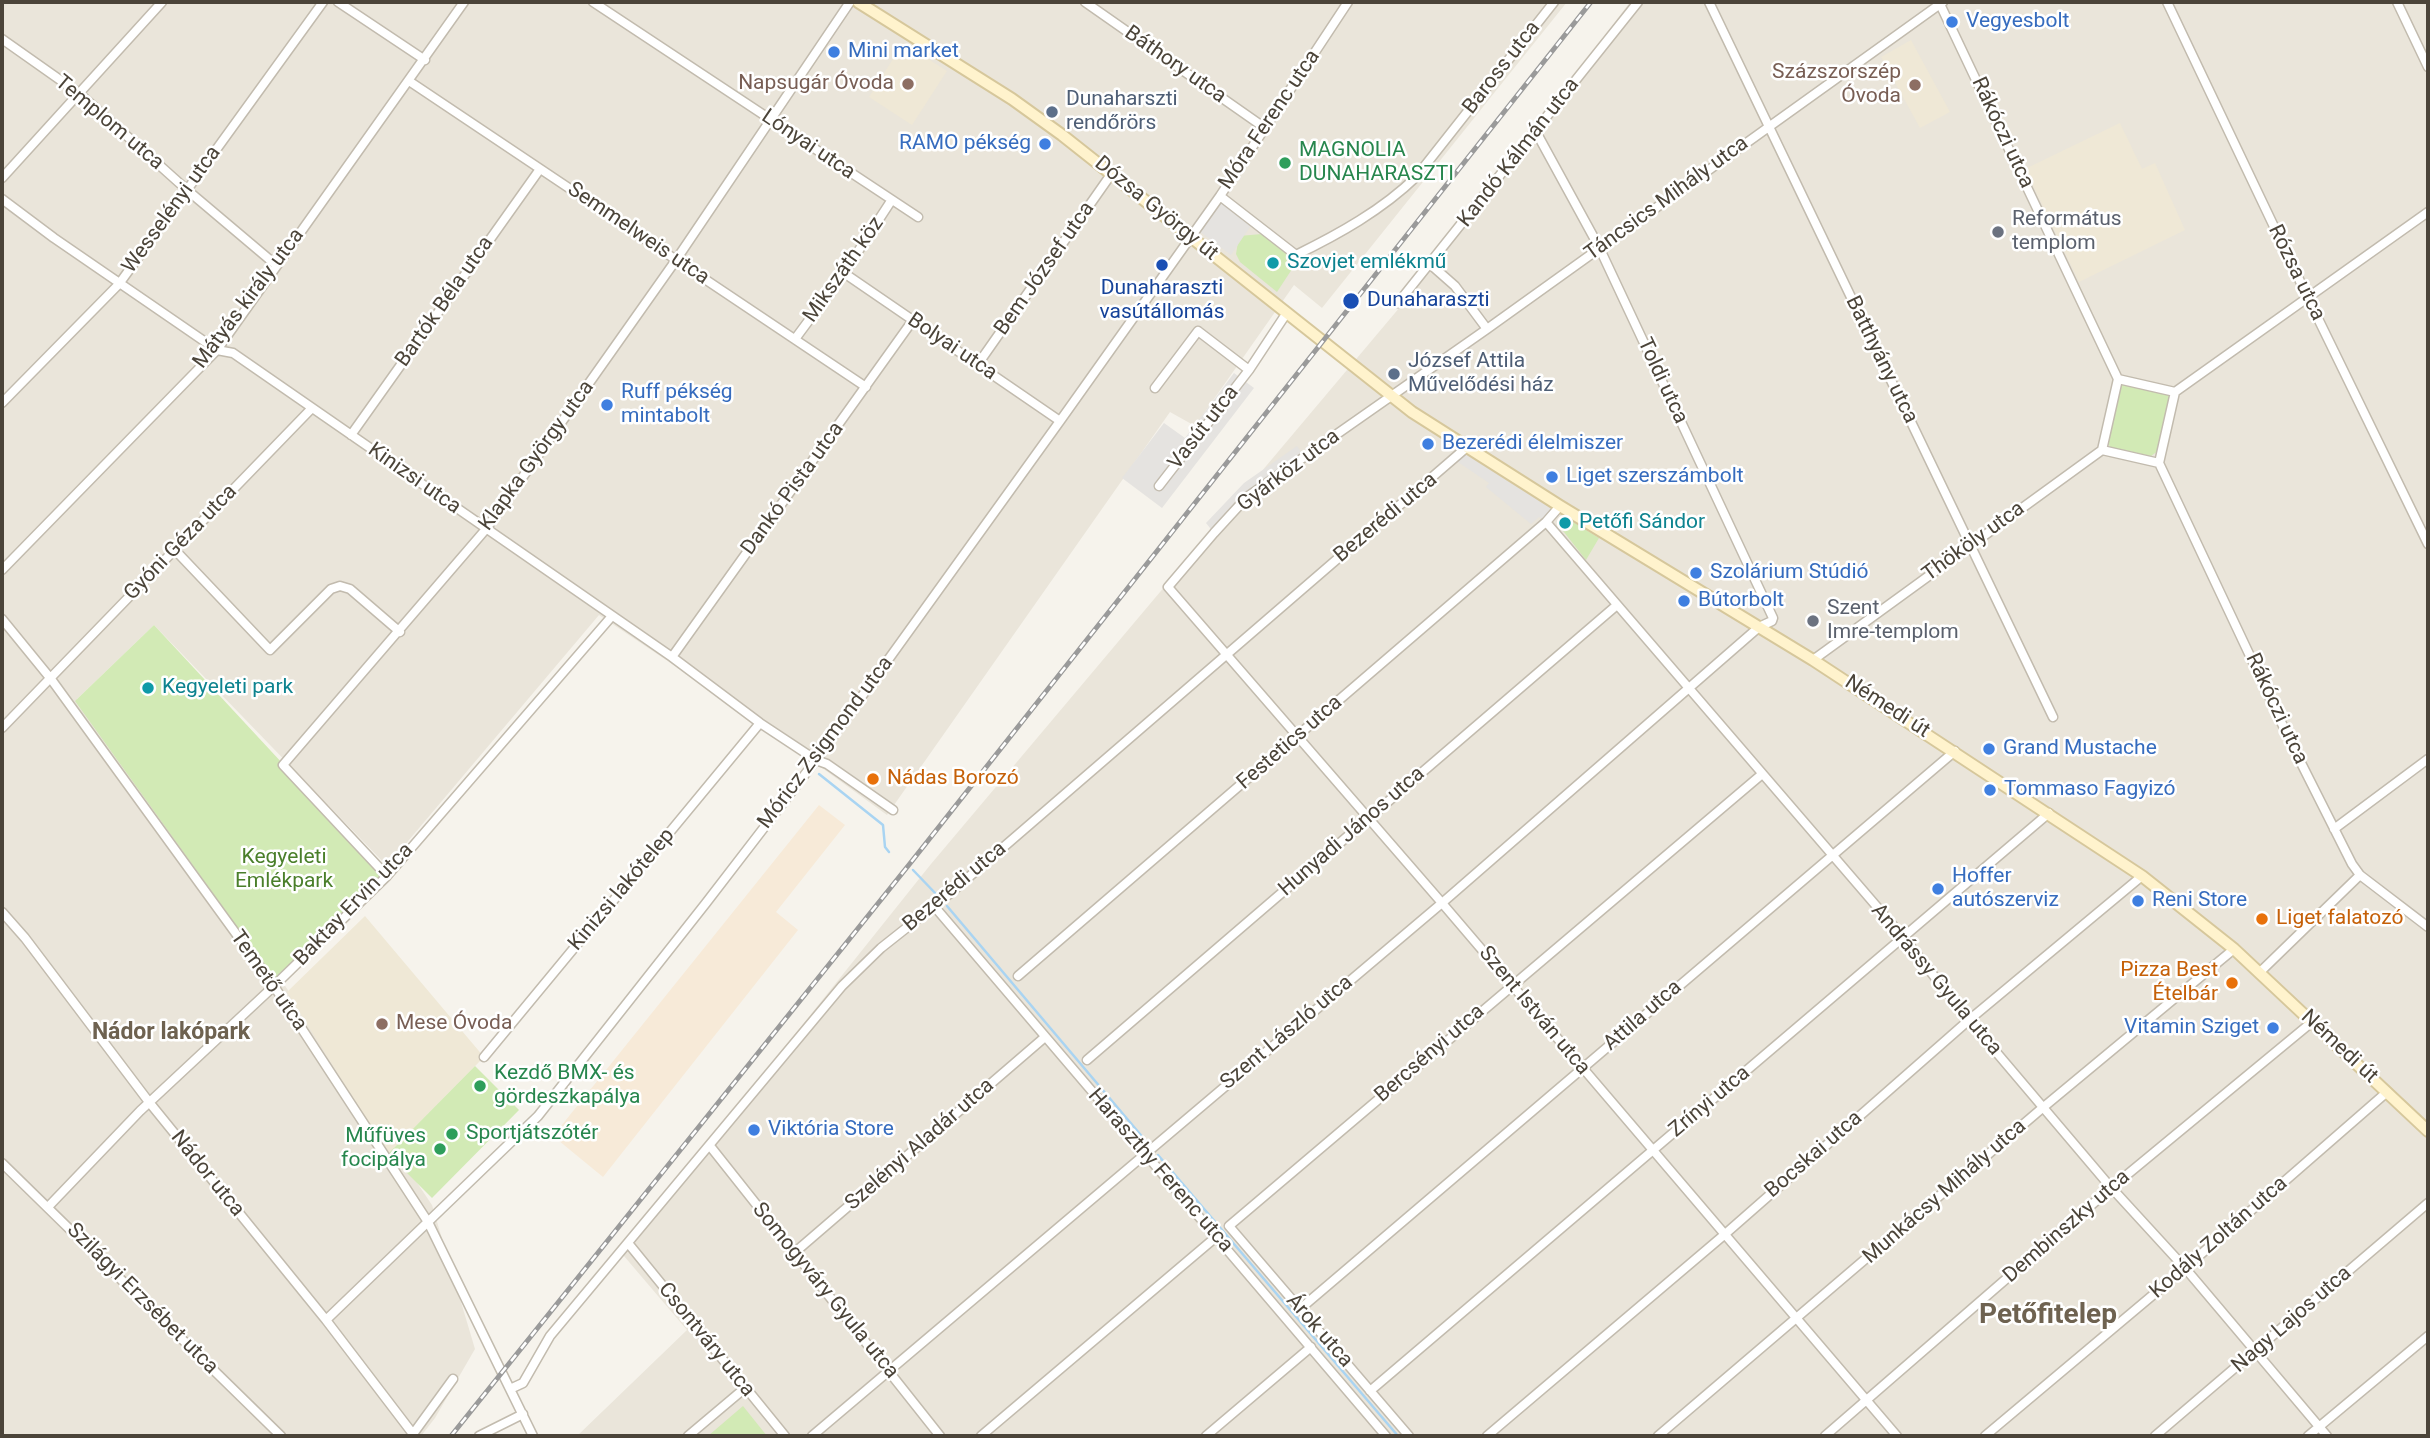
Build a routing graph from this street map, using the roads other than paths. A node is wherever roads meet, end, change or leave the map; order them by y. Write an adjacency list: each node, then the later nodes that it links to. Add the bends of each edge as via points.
1 (162, 2): 20 (street)
2 (323, 2): 28 (street, Wesselényi utca)
3 (338, 2): 17 (street)
4 (464, 2): 17 (street, Mátyás király utca)
5 (593, 2): 21 (street, Lónyai utca)
6 (850, 2): 21 (street, Klapka György utca)
7 (859, 2): 26 (main road, Dózsa György út, via 1012,99)
8 (1085, 2): 23 (street, Báthory utca)
9 (1349, 2): 23 (street, Móra Ferenc utca)
10 (1554, 2): 29 (street, Baross utca, via 1416,177 1396,197 1338,233 1296,255)
11 (1638, 2): 24 (street, Kandó Kálmán utca)
12 (1709, 2): 22 (street, Batthyány utca)
13 (2167, 2): 41 (street, Rózsa utca)
14 (2397, 2): 18 (street)
15 (1941, 3): 22 (street, Táncsics Mihály utca); 51 (street, Rákóczi utca)
16 (2, 39): 20 (street, Templom utca)
17 (425, 60): 19 (street, Mátyás király utca)
18 (2428, 67)
19 (409, 81): 25 (street, Semmelweis utca); 38 (street, Mátyás király utca)
20 (80, 94): 27 (street); 28 (street, Templom utca)
21 (771, 120): 31 (street, Lónyai utca); 36 (street, Klapka György utca)
22 (1768, 127): 35 (street, Táncsics Mihály utca); 67 (street, Batthyány utca)
23 (1265, 128): 29 (street, Móra Ferenc utca)
24 (1535, 130): 35 (street, Toldi utca); 37 (street, Kandó Kálmán utca)
25 (540, 169): 36 (street, Semmelweis utca); 59 (street, Bartók Béla utca)
26 (1111, 173): 34 (main road, Dózsa György út); 49 (street, Bem József utca)
27 (2, 178)
28 (186, 189): 38 (street, Templom utca); 40 (street, Wesselényi utca)
29 (1220, 195): 34 (street, Móra Ferenc utca)
30 (2, 199): 40 (street, Kinizsi utca)
31 (891, 201): 33 (street, Lónyai utca); 39 (street, Mikszáth köz)
32 (2428, 212): 41 (street)
33 (918, 217)
34 (1191, 237): 43 (main road, Dózsa György út); 58 (street, Móricz Zsigmond utca)
35 (1599, 247): 45 (street, Táncsics Mihály utca); 75 (street, Toldi utca, via 1773,618)
36 (676, 260): 47 (street, Semmelweis utca); 66 (street, Klapka György utca)
37 (1430, 264): 42 (street, Kandó Kálmán utca); 45 (street, via 1455,286)
38 (276, 265): 48 (street, Mátyás király utca)
39 (844, 273): 44 (street, Bolyai utca); 47 (street, Mikszáth köz)
40 (119, 284): 48 (street, Kinizsi utca); 56 (street, Wesselényi utca)
41 (2308, 298): 54 (street); 68 (street, Rózsa utca)
42 (1398, 303)
43 (1286, 313): 46 (main road, Dózsa György út); 50 (street, Vasút utca)
44 (913, 320): 49 (street, Bolyai utca); 52 (street, Dankó Pista utca)
45 (1487, 329): 55 (street, Táncsics Mihály utca)
46 (1309, 331): 55 (main road, Némedi út)
47 (795, 339): 52 (street, Semmelweis utca)
48 (217, 350): 57 (street, Kinizsi utca, via 233,353); 70 (street, Mátyás király utca)
49 (978, 365): 58 (street, Bolyai utca)
50 (1249, 370): 53 (street, Vasút utca, via 1198,331); 63 (street, Vasút utca)
51 (2118, 379): 54 (street); 61 (street)
52 (866, 387): 78 (street, Dankó Pista utca)
53 (1155, 388)
54 (2175, 392): 62 (street)
55 (1390, 396): 60 (main road, Némedi út); 71 (street, Gyárköz utca, via 1247,497)
56 (2, 403)
57 (312, 408): 59 (street, Kinizsi utca); 69 (street, Gyóni Géza utca)
58 (1060, 421): 88 (street, Móricz Zsigmond utca)
59 (351, 435): 66 (street, Kinizsi utca)
60 (1467, 447): 64 (main road, Némedi út); 77 (street, Bezerédi utca)
61 (2102, 450): 62 (street); 67 (street, Thököly utca)
62 (2159, 463): 93 (street, Rákóczi utca)
63 (1159, 486)
64 (1560, 506): 65 (street, Festetics utca); 75 (main road, Némedi út)
65 (1546, 522): 72 (street, Andrássy Gyula utca); 85 (street, Festetics utca)
66 (486, 529): 73 (street, Kinizsi utca); 76 (street, Klapka György utca)
67 (1969, 544): 79 (street, Thököly utca); 82 (street, Batthyány utca)
68 (2428, 544)
69 (175, 550): 76 (street, via 270,650 331,589 340,586 350,589); 80 (street, Gyóni Géza utca)
70 (2, 570)
71 (1168, 587): 77 (street, Szent István utca)
72 (1617, 605): 81 (street, Andrássy Gyula utca); 92 (street, Hunyadi János utca)
73 (612, 616): 78 (street, Kinizsi utca); 96 (street, Baktay Ervin utca)
74 (2, 620): 80 (street, Temető utca)
75 (1759, 627): 79 (main road, Némedi út); 81 (street, Szent László utca)
76 (400, 632): 96 (street, Klapka György utca, via 283,765)
77 (1225, 654): 85 (street, Szent István utca); 99 (street, Bezerédi utca)
78 (672, 657): 83 (street, Kinizsi utca)
79 (1813, 660): 86 (main road, Némedi út)
80 (51, 679): 84 (street, Gyóni Géza utca); 107 (street, Temető utca)
81 (1689, 690): 89 (street, Andrássy Gyula utca); 98 (street, Szent László utca)
82 (2053, 717)
83 (760, 723): 88 (street, Kinizsi utca); 111 (street, Kinizsi lakótelep)
84 (2, 728)
85 (1298, 737): 92 (street, Szent István utca); 105 (street, Festetics utca)
86 (1955, 751): 91 (main road, Némedi út); 94 (street, Attila utca)
87 (2428, 759): 93 (street)
88 (817, 760): 90 (street, Kinizsi utca); 125 (street, Móricz Zsigmond utca, via 538,1116)
89 (1761, 775): 94 (street, Andrássy Gyula utca); 106 (street, Bercsényi utca)
90 (893, 810)
91 (2049, 813): 97 (main road, Némedi út); 102 (street, Zrínyi utca)
92 (1368, 818): 98 (street, Szent István utca); 112 (street, Hunyadi János utca)
93 (2334, 829): 95 (street, Rákóczi utca)
94 (1831, 855): 102 (street, Andrássy Gyula utca); 113 (street, Attila utca)
95 (2360, 875): 101 (street, Rákóczi utca); 104 (street)
96 (387, 876): 107 (street, Baktay Ervin utca)
97 (2142, 876): 103 (main road, Némedi út); 108 (street, Bocskai utca)
98 (1442, 903): 106 (street, Szent István utca); 120 (street, Szent László utca)
99 (934, 906): 110 (street, Haraszthy Ferenc utca); 118 (street, Bezerédi utca, via 881,947 842,986)
100 (2, 912): 115 (street, Nádor utca)
101 (2428, 927)
102 (1903, 937): 108 (street, Andrássy Gyula utca); 119 (street, Zrínyi utca)
103 (2234, 949): 104 (main road, Némedi út); 116 (street, Munkácsy Mihály utca)
104 (2259, 972): 109 (main road, Némedi út)
105 (1017, 976)
106 (1512, 984): 113 (street, Szent István utca); 126 (street, Bercsényi utca)
107 (274, 986): 115 (street, Baktay Ervin utca); 125 (street, Temető utca)
108 (1969, 1020): 116 (street, Andrássy Gyula utca); 127 (street, Bocskai utca)
109 (2312, 1022): 114 (main road, Némedi út); 122 (street, Dembinszky utca)
110 (1045, 1037): 120 (street, Haraszthy Ferenc utca); 130 (street, Szelényi Aladár utca)
111 (484, 1057)
112 (1087, 1060)
113 (1582, 1068): 119 (street, Szent István utca); 132 (street, Attila utca)
114 (2387, 1092): 117 (main road, Némedi út); 131 (street, Kodály Zoltán utca)
115 (149, 1102): 124 (street, Baktay Ervin utca); 133 (street, Nádor utca)
116 (2043, 1107): 122 (street, Andrássy Gyula utca); 134 (street, Munkácsy Mihály utca)
117 (2428, 1131)
118 (710, 1146): 129 (street, Bezerédi utca); 130 (street, Somogyváry Gyula utca)
119 (1653, 1151): 127 (street, Szent István utca); 142 (street, Zrínyi utca)
120 (1145, 1154): 128 (street, Haraszthy Ferenc utca); 138 (street, Szent László utca)
121 (2, 1163): 124 (street, Szilágyi Erzsébet utca)
122 (2111, 1188): 131 (street, Andrássy Gyula utca); 143 (street, Dembinszky utca)
123 (2428, 1203): 137 (street, Nagy Lajos utca)
124 (48, 1207): 146 (street, Szilágyi Erzsébet utca)
125 (428, 1222): 133 (street, Móricz Zsigmond utca); 141 (street, Temető utca)
126 (1229, 1226): 132 (street, Árok utca)
127 (1724, 1235): 134 (street, Szent István utca); 157 (street, Bocskai utca)
128 (1216, 1237): 136 (street, Haraszthy Ferenc utca); 153 (street)
129 (628, 1244): 140 (street, Csontváry utca); 141 (street, Bezerédi utca, via 550,1336 523,1383)
130 (794, 1253): 138 (street, Somogyváry Gyula utca)
131 (2185, 1268): 137 (street, Andrássy Gyula utca); 161 (street, Kodály Zoltán utca)
132 (1300, 1309): 142 (street, Árok utca)
133 (326, 1320): 139 (street, Nádor utca, via 413,1434)
134 (1797, 1320): 143 (street, Szent István utca); 158 (street, Munkácsy Mihály utca)
135 (2428, 1336): 145 (street)
136 (1311, 1348): 154 (street); 155 (street, Haraszthy Ferenc utca)
137 (2256, 1352): 145 (street, Andrássy Gyula utca); 162 (street, Nagy Lajos utca)
138 (889, 1372): 151 (street, Szent László utca); 152 (street, Somogyváry Gyula utca)
139 (453, 1379)
140 (745, 1388): 149 (street); 150 (street, Csontváry utca)
141 (510, 1389): 144 (street, Temető utca)
142 (1370, 1391): 156 (street, Árok utca)
143 (1866, 1401): 159 (street, Dembinszky utca); 160 (street, Szent István utca)
144 (523, 1414): 147 (street); 148 (street, Temető utca)
145 (2319, 1426): 163 (street); 164 (street, Andrássy Gyula utca)
146 (281, 1436)
147 (478, 1436)
148 (533, 1436)
149 (688, 1436)
150 (785, 1436)
151 (812, 1436)
152 (940, 1436)
153 (981, 1436)
154 (1206, 1436)
155 (1387, 1436)
156 (1409, 1436)
157 (1488, 1436)
158 (1658, 1436)
159 (1825, 1436)
160 (1897, 1436)
161 (1985, 1436)
162 (2155, 1436)
163 (2308, 1436)
164 (2327, 1436)

